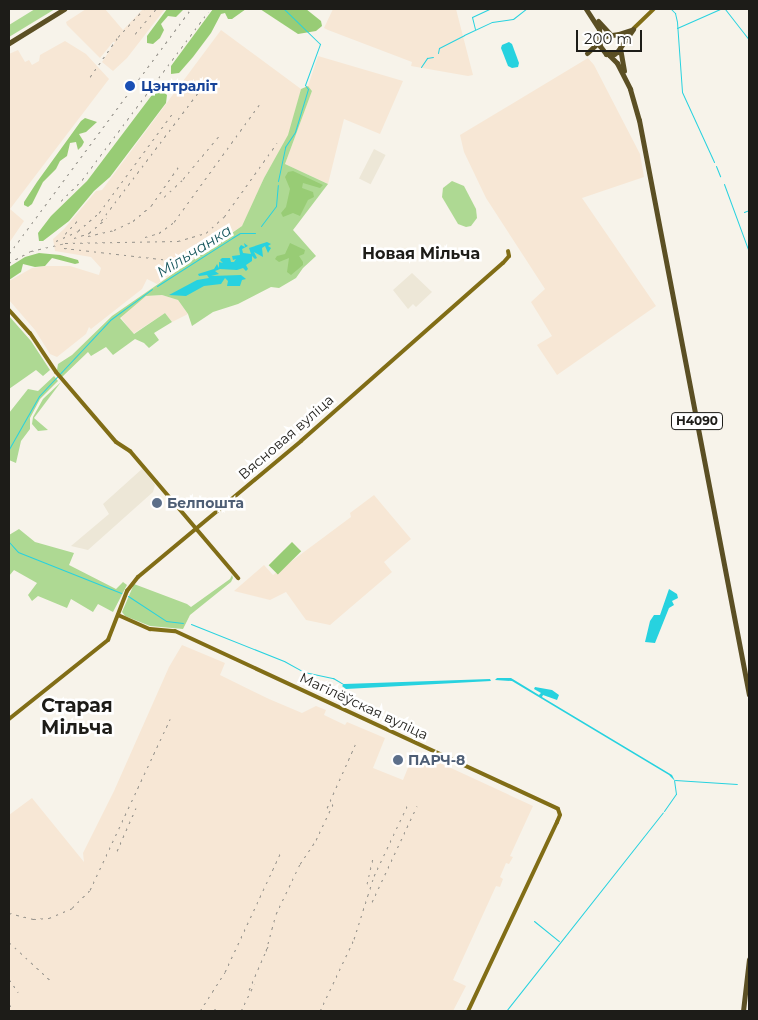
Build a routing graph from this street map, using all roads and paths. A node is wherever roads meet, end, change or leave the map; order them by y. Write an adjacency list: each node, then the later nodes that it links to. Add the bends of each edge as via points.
1 (64, 9): 8 (main road)
2 (586, 9): 7 (main road, Н4090, via 599,29)
3 (590, 9): 6 (main road, Н4090, via 601,26)
4 (654, 9): 5 (street)
5 (633, 29): 6 (main road); 9 (main road)
6 (612, 35): 7 (main road); 9 (main road, Н4090, via 619,40)
7 (601, 41): 10 (main road, Н4090, via 600,46); 10 (main road, via 587,53)
8 (9, 43)
9 (620, 47): 10 (main road, via 617,52); 11 (main road, Н4090)
10 (607, 54): 11 (main road, Н4090, via 617,63)
11 (627, 84): 17 (main road, Н4090, via 639,120 656,203)
12 (508, 251): 14 (street, Вясновая вуліца, via 509,256 503,263)
13 (9, 310): 14 (street, via 30,333 56,372 116,442 130,450)
14 (197, 528): 15 (street); 16 (street, Вясновая вуліца, via 131,584)
15 (238, 578)
16 (118, 615): 18 (street, Вясновая вуліца, via 103,646); 20 (street, Магілёўская вуліца, via 150,629 180,633 558,809 557,822)
17 (749, 695)
18 (9, 719)
19 (749, 959): 21 (main road)
20 (468, 1011)
21 (743, 1011)

